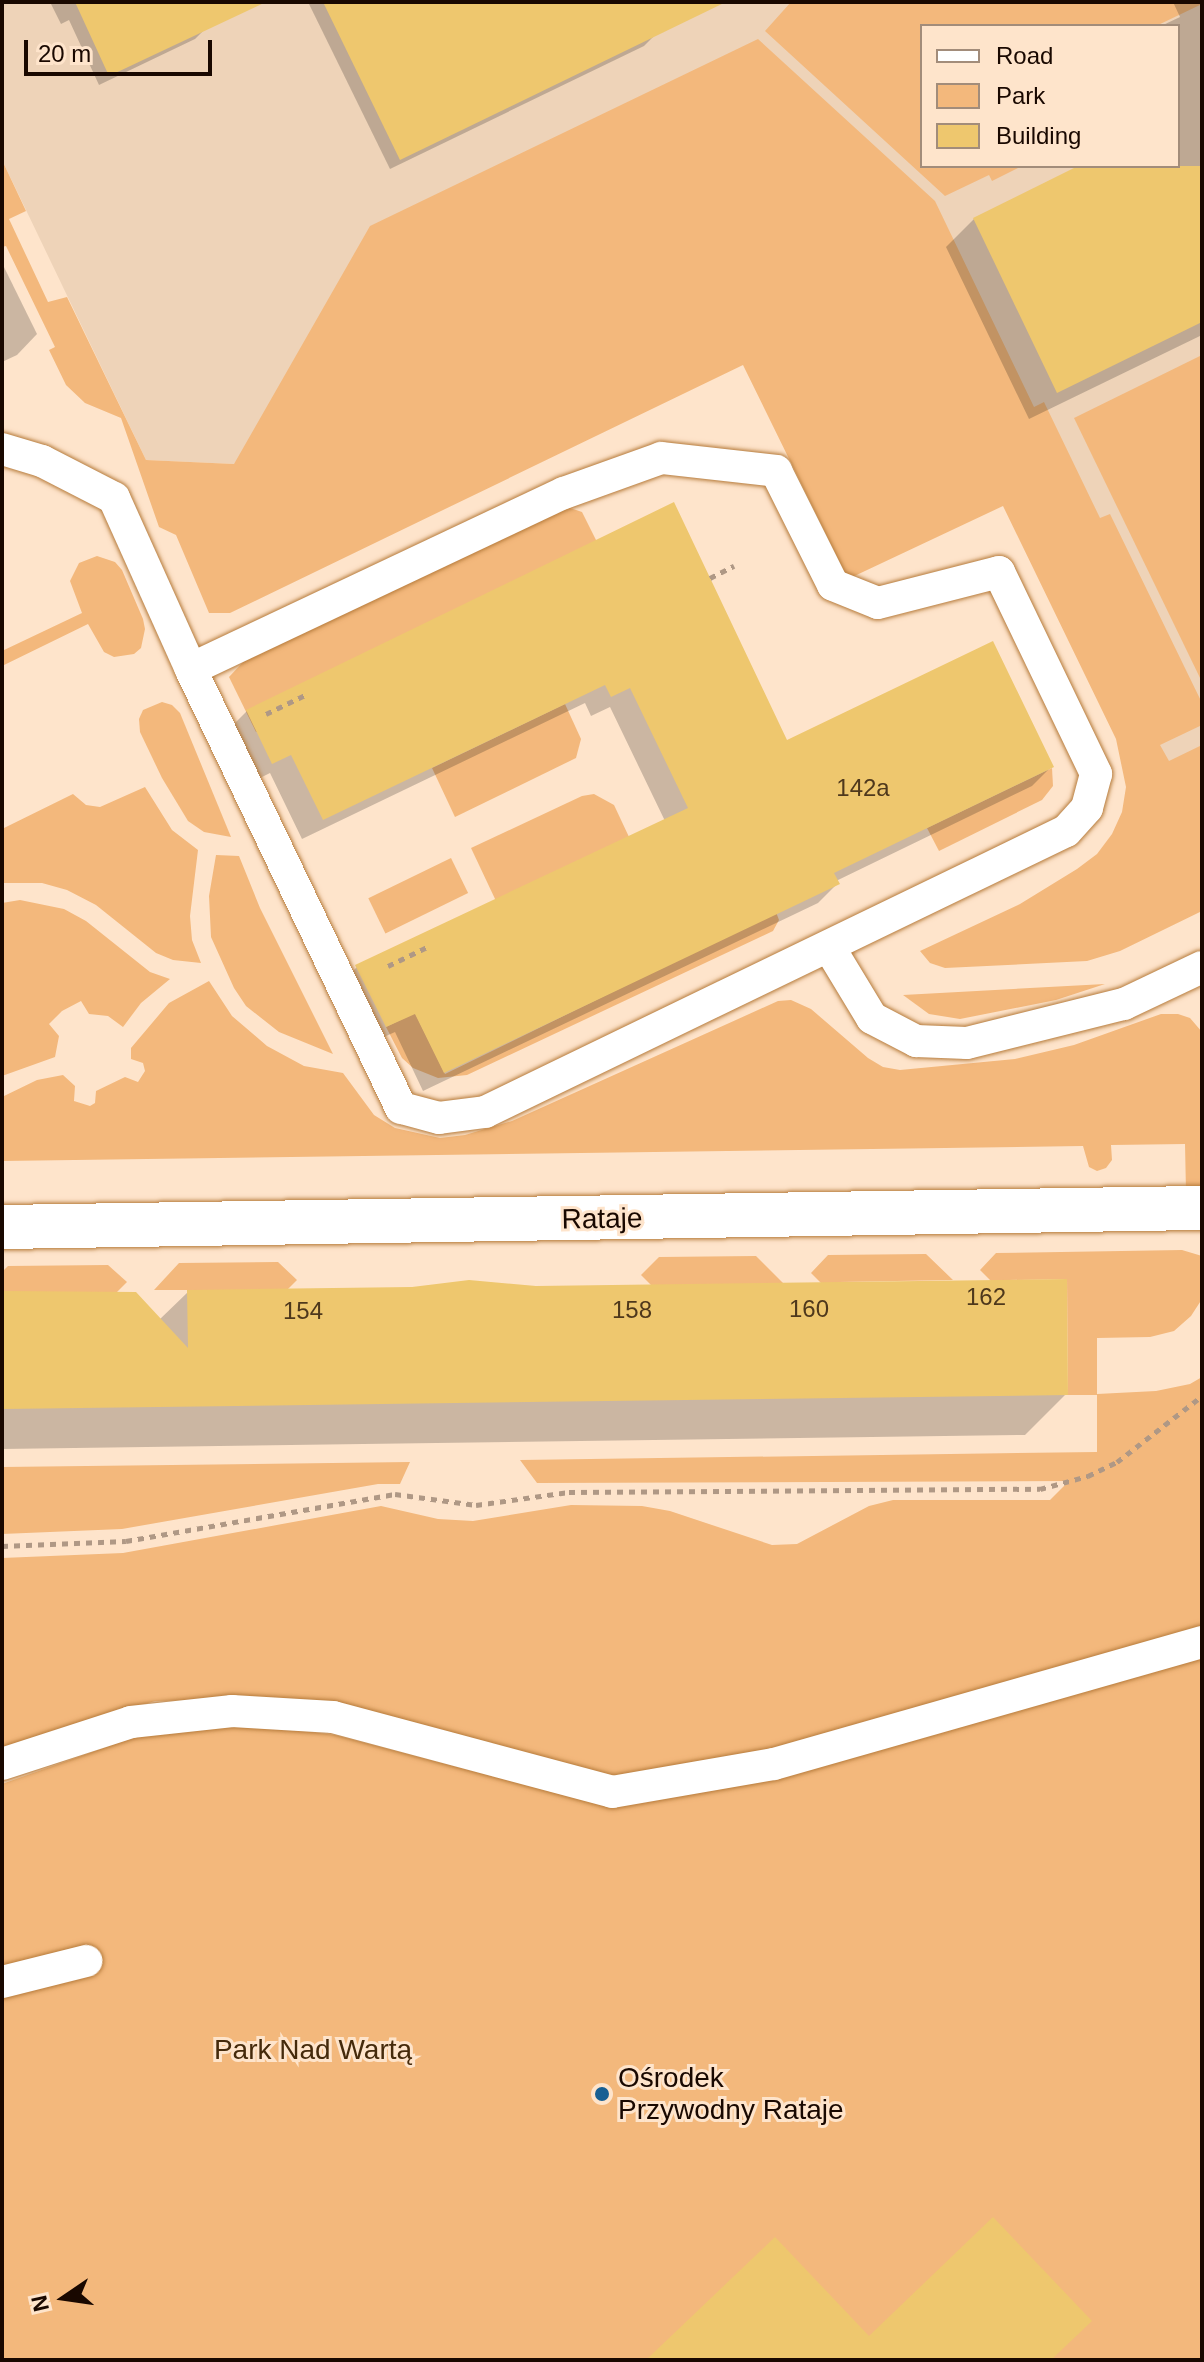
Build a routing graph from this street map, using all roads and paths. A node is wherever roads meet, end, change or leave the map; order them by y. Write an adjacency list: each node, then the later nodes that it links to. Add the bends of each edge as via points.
1 (2, 449): 4 (lane, via 42,461 114,498)
2 (734, 566): 3 (path)
3 (710, 578)
4 (191, 669): 8 (lane, via 401,1108 439,1118 485,1112); 8 (lane, via 564,493 661,458 776,471 833,585 878,603 999,572 1096,774 1087,808 1066,831)
5 (305, 695): 6 (path)
6 (260, 717)
7 (427, 947): 9 (path)
8 (829, 947): 10 (lane, via 872,1018 916,1041 967,1043 1124,1004)
9 (384, 967)
10 (1202, 967)
11 (1202, 1208): 12 (street, Rataje)
12 (2, 1227)
13 (1202, 1396): 14 (path, via 1117,1462 1040,1489 569,1492 476,1505 395,1494 126,1541)
14 (2, 1546)
15 (1202, 1642): 16 (lane, via 774,1764 612,1792 333,1717 232,1711 131,1722)
16 (2, 1764)
17 (86, 1961): 18 (lane)
18 (2, 1982)

